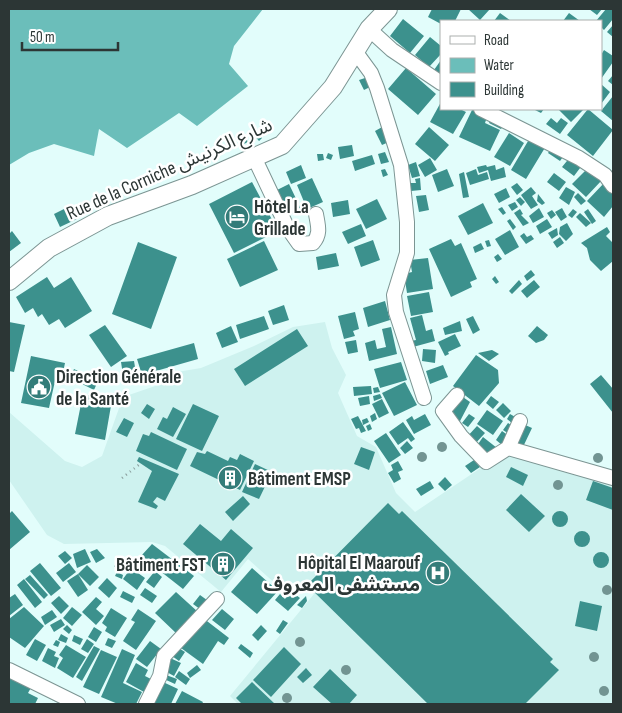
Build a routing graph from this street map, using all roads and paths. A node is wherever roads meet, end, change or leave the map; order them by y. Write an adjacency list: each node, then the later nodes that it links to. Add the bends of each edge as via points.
1 (388, 9): 2 (main road, Rue de la Corniche شارع الكرنيش)
2 (369, 29): 3 (main road, Rue de la Corniche شارع الكرنيش); 4 (street, via 392,50)
3 (355, 51): 6 (main road, Rue de la Corniche شارع الكرنيش, via 333,87 282,145); 11 (street, via 378,88 401,165 408,222 407,253 394,295 396,312)
4 (440, 82)
5 (483, 110): 7 (street, via 579,158 605,175)
6 (254, 157): 8 (street, via 287,227 299,244 313,243 317,238); 9 (main road, Rue de la Corniche شارع الكرنيش, via 192,185 108,216 49,248)
7 (613, 186)
8 (316, 214)
9 (9, 281)
10 (457, 395): 13 (street, via 443,411 460,436 486,462)
11 (424, 398)
12 (520, 421): 13 (street)
13 (508, 448): 16 (street)
14 (140, 464): 15 (path)
15 (122, 478)
16 (613, 478)
17 (217, 599): 20 (street, via 164,656 160,676)
18 (9, 670): 19 (street)
19 (78, 704)
20 (146, 704)

